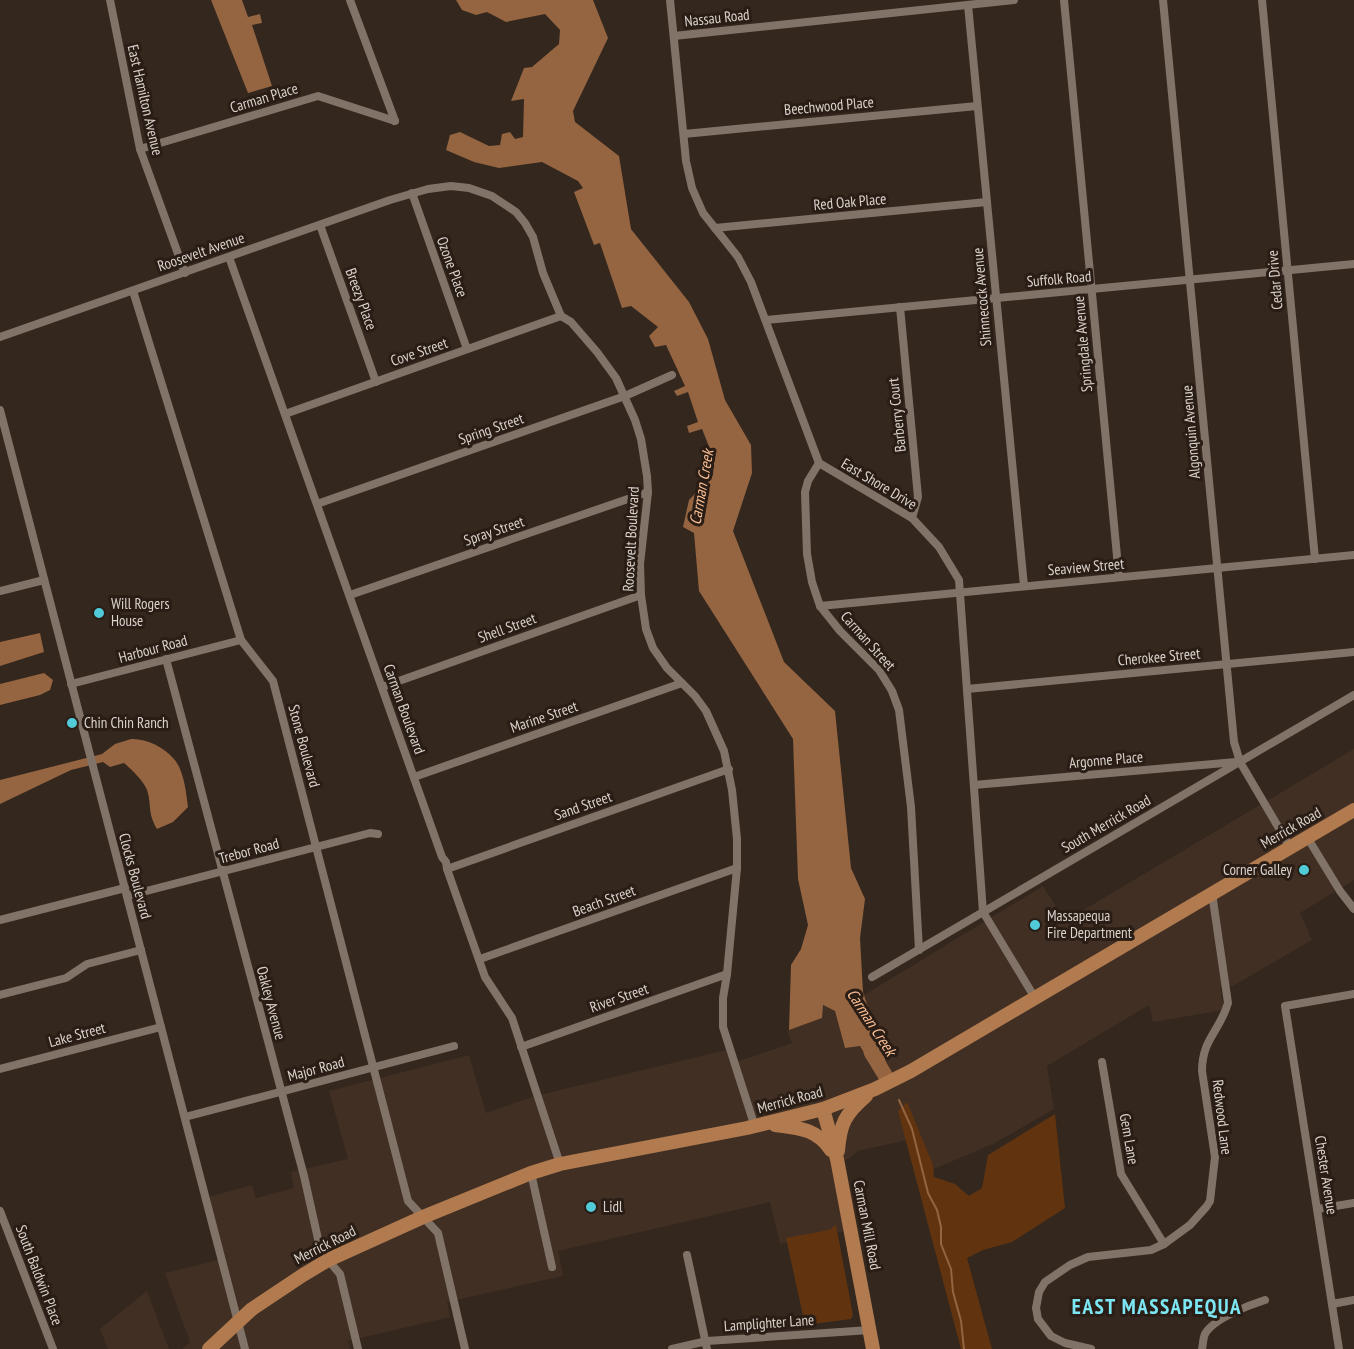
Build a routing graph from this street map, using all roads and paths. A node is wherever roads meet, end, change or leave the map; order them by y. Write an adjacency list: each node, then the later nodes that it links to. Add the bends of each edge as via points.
1 (110, 0): 13 (street, East Hamilton Avenue)
2 (351, 0): 13 (street, Carman Place, via 395,121 318,96)
3 (670, 0): 10 (street, East Shore Drive)
4 (1014, 0): 9 (street, Nassau Road)
5 (1064, 0): 23 (street, Springdale Avenue)
6 (1163, 0): 22 (street, Algonquin Avenue)
7 (1262, 0): 20 (street, Cedar Drive)
8 (941, 4): 9 (street, Nassau Road); 10 (street, Nassau Road)
9 (968, 5): 11 (street, Shinnecock Avenue)
10 (674, 36): 12 (street, East Shore Drive)
11 (977, 106): 12 (street, Beechwood Place); 15 (street, Shinnecock Avenue)
12 (684, 134): 17 (street, East Shore Drive, via 692,188)
13 (140, 149): 21 (street, East Hamilton Avenue)
14 (412, 193): 16 (street, Roosevelt Avenue); 27 (street, Roosevelt Boulevard, via 439,187 469,188 492,196 516,212 533,237); 30 (street, Ozone Place)
15 (987, 202): 17 (street, Red Oak Place); 25 (street, Shinnecock Avenue)
16 (320, 225): 18 (street, Roosevelt Avenue); 32 (street, Breezy Place)
17 (715, 228): 28 (street, East Shore Drive, via 742,265)
18 (229, 257): 21 (street, Roosevelt Avenue); 35 (street, Carman Boulevard)
19 (1354, 264): 20 (street, Suffolk Road)
20 (1288, 270): 22 (street, Suffolk Road); 41 (street, Cedar Drive)
21 (184, 273): 24 (street, Roosevelt Avenue)
22 (1190, 280): 23 (street, Suffolk Road); 42 (street, Algonquin Avenue)
23 (1092, 289): 25 (street, Suffolk Road); 43 (street, Springdale Avenue)
24 (133, 291): 29 (street, Roosevelt Avenue); 51 (street, Stone Boulevard)
25 (996, 298): 26 (street, Suffolk Road); 45 (street, Shinnecock Avenue)
26 (900, 308): 28 (street, Suffolk Road); 39 (street, Barberry Court, via 918,496)
27 (561, 316): 30 (street, Cove Street); 33 (street, Roosevelt Boulevard, via 597,352)
28 (766, 320): 36 (street, East Shore Drive)
29 (0, 337)
30 (467, 349): 32 (street, Cove Street)
31 (672, 375): 33 (street, Spring Street)
32 (376, 381): 35 (street, Cove Street)
33 (625, 396): 37 (street, Roosevelt Boulevard, via 641,439); 38 (street, Spring Street)
34 (0, 410): 44 (street, Clocks Boulevard)
35 (285, 414): 38 (street, Carman Boulevard)
36 (819, 463): 39 (street, East Shore Drive); 50 (street, Carman Street, via 805,492 807,554)
37 (648, 492): 48 (street, Spray Street); 49 (street, Roosevelt Boulevard, via 641,547)
38 (317, 504): 48 (street, Carman Boulevard)
39 (912, 519): 47 (street, East Shore Drive, via 939,546 959,580)
40 (1354, 555): 41 (street, Seaview Street)
41 (1315, 559): 42 (street, Seaview Street)
42 (1217, 568): 43 (street, Seaview Street); 54 (street, Algonquin Avenue)
43 (1119, 577): 45 (street, Seaview Street)
44 (44, 580): 46 (street); 56 (street, Clocks Boulevard)
45 (1023, 586): 47 (street, Seaview Street)
46 (0, 591)
47 (960, 592): 50 (street, Seaview Street); 58 (street, East Shore Drive)
48 (350, 595): 57 (street, Carman Boulevard)
49 (641, 595): 55 (street, Roosevelt Boulevard, via 646,629 654,648); 57 (street, Shell Street)
50 (820, 606): 78 (street, Carman Street, via 879,670 899,710 912,807)
51 (241, 640): 53 (street, Harbour Road); 67 (street, Stone Boulevard, via 273,681)
52 (1354, 652): 54 (street, Cherokee Street)
53 (166, 659): 56 (street, Harbour Road); 71 (street, Oakley Avenue)
54 (1226, 664): 58 (street, Cherokee Street); 60 (street, Algonquin Avenue, via 1234,742)
55 (682, 682): 61 (street, Roosevelt Boulevard, via 706,711); 62 (street, Marine Street)
56 (71, 684): 72 (street, Clocks Boulevard)
57 (382, 687): 62 (street, Carman Boulevard)
58 (967, 689): 63 (street, East Shore Drive)
59 (1354, 695): 60 (street, South Merrick Road)
60 (1240, 762): 63 (street, Argonne Place); 68 (street, Algonquin Avenue); 75 (street, South Merrick Road)
61 (729, 769): 69 (street, Sand Street); 70 (street, Roosevelt Boulevard)
62 (414, 777): 69 (street, Carman Boulevard)
63 (974, 785): 75 (street, East Shore Drive)
64 (1354, 810): 66 (main road, Merrick Road)
65 (378, 834): 67 (street, Trebor Road)
66 (1307, 837): 68 (main road, Merrick Road); 74 (street)
67 (316, 847): 71 (street, Trebor Road); 89 (street, Stone Boulevard)
68 (1290, 847): 73 (main road, Merrick Road)
69 (447, 868): 79 (street, Carman Boulevard)
70 (737, 868): 79 (street, Beach Street); 80 (street, Roosevelt Boulevard)
71 (222, 872): 72 (street, Trebor Road); 92 (street, Oakley Avenue)
72 (126, 892): 76 (street, Trebor Road); 77 (street, Clocks Boulevard)
73 (1212, 893): 84 (main road, Merrick Road); 103 (street, Redwood Lane, via 1228,1003 1202,1057 1215,1157 1210,1201 1190,1226)
74 (1354, 909)
75 (983, 912): 78 (street, South Merrick Road); 84 (street, East Shore Drive)
76 (0, 920)
77 (141, 950): 83 (street, via 87,964 66,978); 85 (street, Clocks Boulevard)
78 (919, 950): 81 (street, South Merrick Road)
79 (480, 959): 87 (street, Carman Boulevard, via 485,977 512,1018)
80 (727, 974): 87 (street, River Street); 95 (street, Roosevelt Boulevard, via 723,1027)
81 (872, 977)
82 (1354, 994): 100 (street, Chester Avenue, via 1285,1006)
83 (0, 995)
84 (1035, 998): 91 (main road, Merrick Road)
85 (161, 1027): 90 (street, Lake Street); 94 (street, Clocks Boulevard)
86 (454, 1046): 89 (street, Major Road)
87 (521, 1047): 97 (street, Carman Boulevard)
88 (1102, 1062): 103 (street, Gem Lane, via 1121,1174)
89 (374, 1068): 92 (street, Major Road); 102 (street, Stone Boulevard, via 408,1201)
90 (0, 1069)
91 (875, 1089): 93 (main road, Merrick Road); 96 (main road, via 845,1117)
92 (281, 1093): 94 (street, Major Road); 105 (street, Oakley Avenue, via 318,1239)
93 (823, 1109): 95 (main road, Merrick Road); 96 (main road, Carman Mill Road)
94 (185, 1117): 110 (street, Clocks Boulevard)
95 (760, 1125): 96 (main road, via 816,1133); 97 (main road, Merrick Road)
96 (837, 1160): 111 (main road, Carman Mill Road)
97 (560, 1164): 98 (main road, Merrick Road)
98 (531, 1173): 102 (main road, Merrick Road); 106 (street)
99 (1354, 1203): 100 (street)
100 (1318, 1209): 109 (street, Chester Avenue)
101 (0, 1211): 113 (street, South Baldwin Place)
102 (423, 1217): 105 (main road, Merrick Road); 117 (street, Stone Boulevard, via 438,1233)
103 (1164, 1244): 120 (street, Redwood Lane, via 1152,1250 1088,1257 1045,1282 1036,1303 1041,1325 1058,1341)
104 (687, 1255): 112 (street)
105 (328, 1260): 110 (main road, Merrick Road); 116 (street, Oakley Avenue, via 340,1275)
106 (552, 1267)
107 (1265, 1300): 121 (street, via 1215,1324 1205,1335)
108 (1354, 1300): 109 (street)
109 (1332, 1304): 122 (street, Chester Avenue)
110 (238, 1322): 114 (main road, Merrick Road); 115 (street, Clocks Boulevard)
111 (870, 1330): 112 (street, Lamplighter Lane); 119 (main road, Carman Mill Road)
112 (707, 1345): 118 (street, Lamplighter Lane)
113 (53, 1349)
114 (208, 1349)
115 (245, 1349)
116 (358, 1349)
117 (465, 1349)
118 (672, 1349)
119 (873, 1349)
120 (1091, 1349)
121 (1202, 1349)
122 (1339, 1349)

